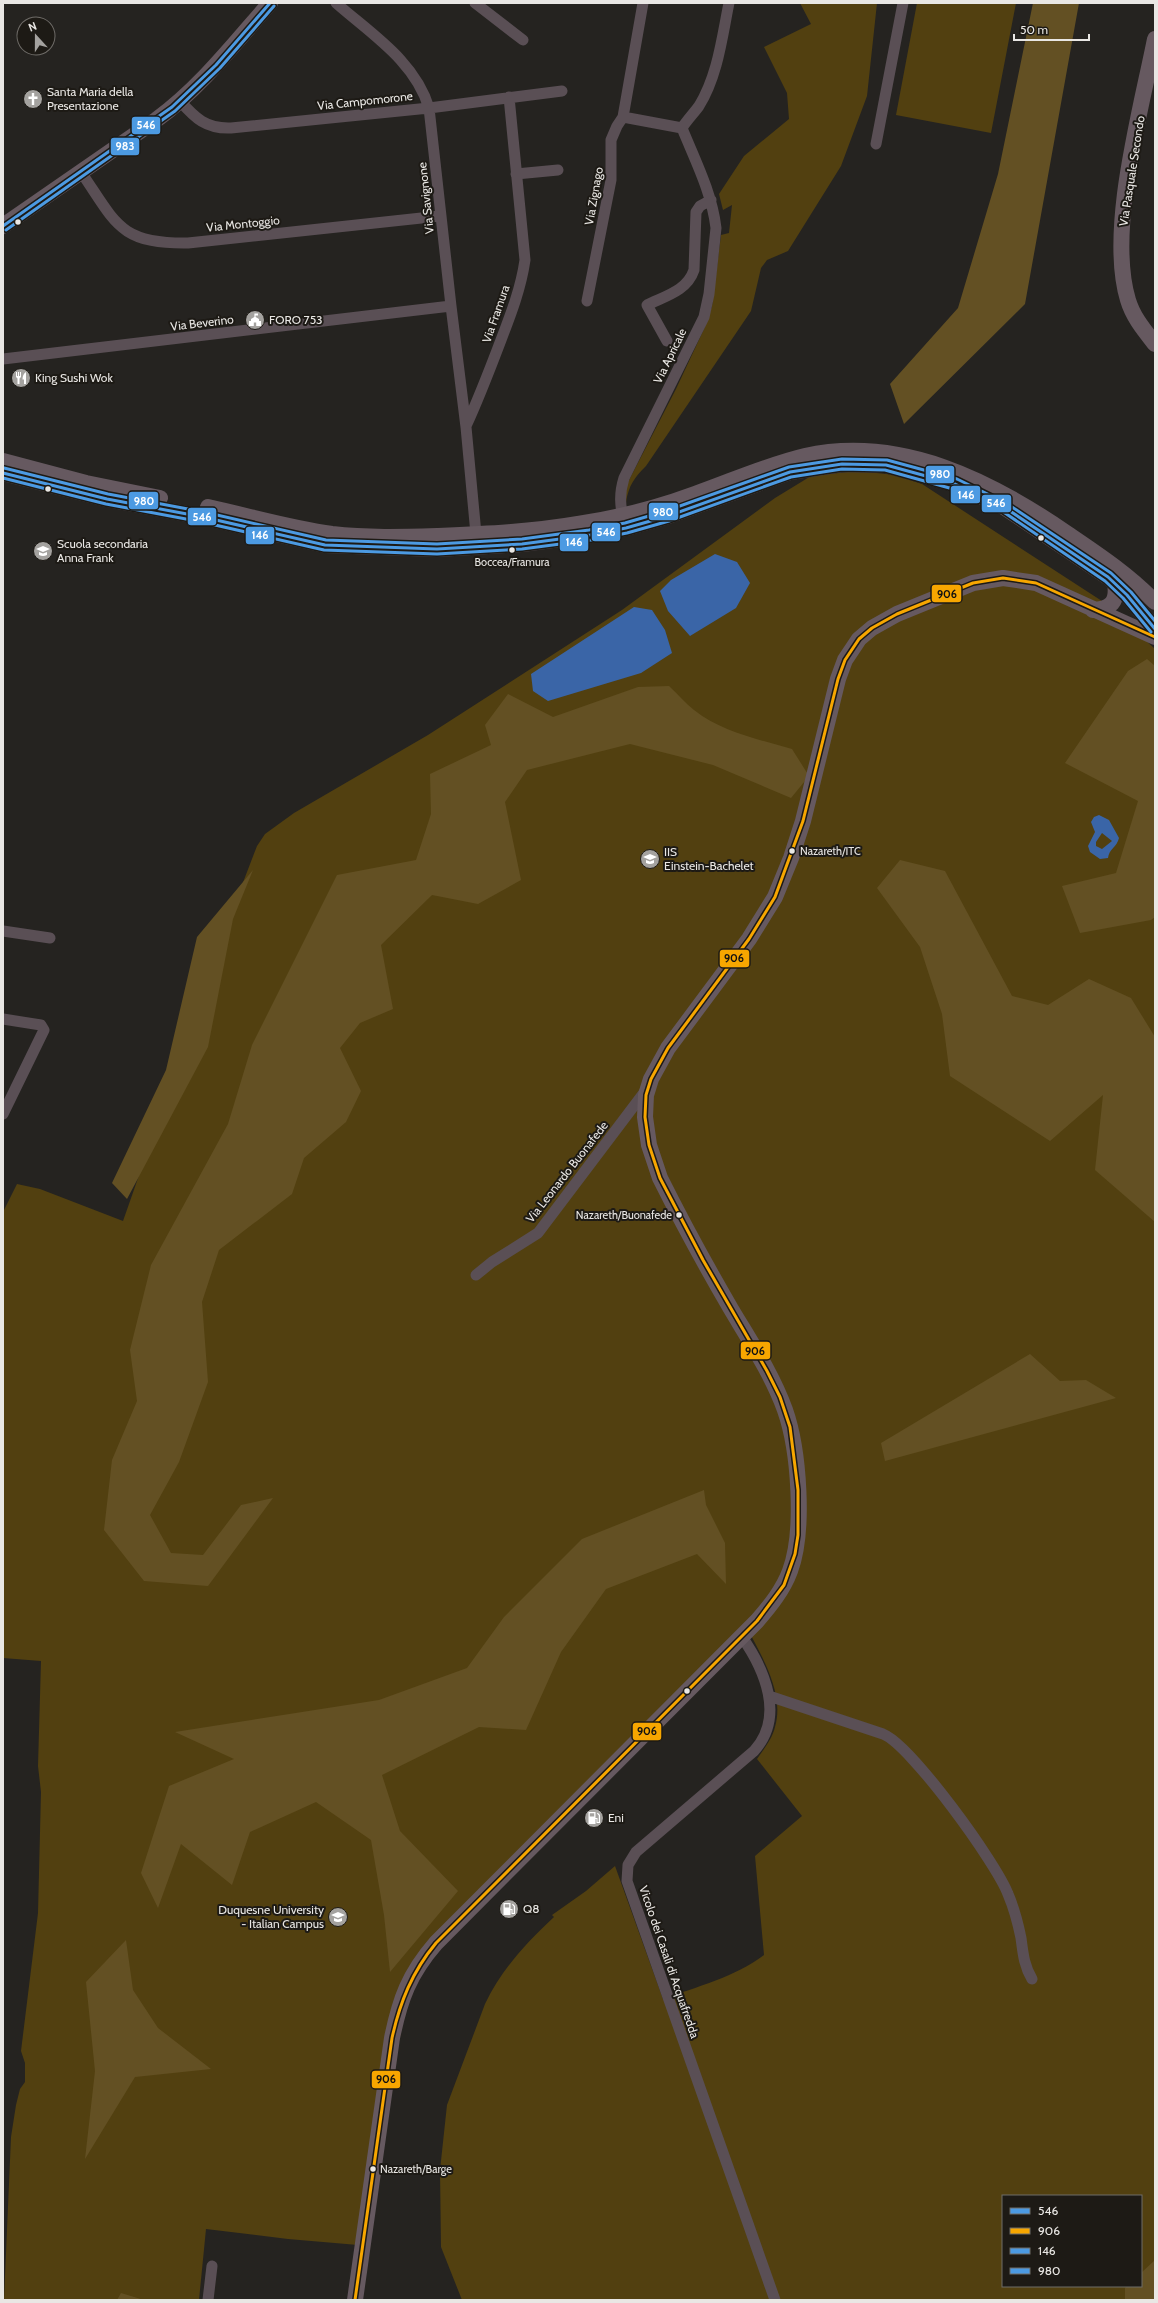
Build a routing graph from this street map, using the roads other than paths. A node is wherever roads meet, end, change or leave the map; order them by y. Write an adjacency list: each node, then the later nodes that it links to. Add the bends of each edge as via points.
1 (270, 3): 11 (main road)
2 (336, 3): 12 (street, Via Savignone, via 404,61 417,79)
3 (475, 3): 8 (street)
4 (642, 3): 13 (street, Via Zignago)
5 (729, 3): 14 (street, via 712,76 699,106)
6 (903, 3): 15 (street)
7 (1155, 39): 25 (main road, Via Pasquale Secondo, via 1127,186 1122,248 1123,276 1128,301 1137,320)
8 (523, 40)
9 (562, 91): 10 (street, Via Campomorone)
10 (509, 97): 12 (street, Via Campomorone); 18 (street, Via Framura)
11 (180, 101): 12 (street, Via Campomorone, via 200,122 215,128); 17 (main road)
12 (429, 108): 20 (street, Via Savignone)
13 (623, 117): 14 (street); 22 (street, Via Zignago, via 611,140 611,180)
14 (682, 128): 19 (street, Via Apricale)
15 (876, 144)
16 (558, 170): 18 (street)
17 (81, 172): 20 (street, Via Montoggio, via 118,225 140,239 160,243 188,243); 21 (main road)
18 (516, 174): 27 (street, Via Framura, via 525,260 523,276 480,396)
19 (711, 200): 24 (street, Via Apricale, via 700,206 696,212 694,270 691,279 685,286 647,305); 30 (street, Via Apricale, via 716,228 704,316 624,478 620,491 620,507)
20 (440, 216): 23 (street, Via Savignone)
21 (3, 226)
22 (586, 301)
23 (451, 306): 26 (street, Via Beverino); 27 (street, Via Savignone)
24 (667, 340)
25 (1155, 344)
26 (3, 359)
27 (466, 427): 31 (street, Via Framura)
28 (3, 461): 31 (main road, via 86,483 330,533 391,537)
29 (3, 473): 30 (main road, via 107,499 334,546 430,549 506,545 559,540)
30 (624, 522): 31 (main road); 32 (main road, via 680,512 790,472 842,464 886,465 955,484 1004,507); 33 (main road, via 779,463 809,456 853,451 896,454 965,475 1009,496 1122,572)
31 (476, 534)
32 (1115, 583): 34 (main road, via 1116,598 1113,603 1108,608); 35 (main road)
33 (1155, 602)
34 (1093, 610): 35 (main road); 37 (main road); 41 (main road, via 1030,582 1009,578 989,579 897,614 877,624 859,639 841,668 803,821 775,897 750,939 668,1048 654,1071)
35 (1149, 617): 36 (main road)
36 (1155, 629)
37 (1155, 637)
38 (3, 931): 39 (street)
39 (50, 938)
40 (4, 1023): 42 (street, via 42,1025 44,1030)
41 (648, 1088): 43 (street, Via Leonardo Buonafede, via 538,1233); 44 (main road, via 645,1117 648,1145 656,1169 776,1389 785,1410 794,1445 798,1509 797,1540 792,1564 779,1592)
42 (3, 1114)
43 (476, 1275)
44 (742, 1637): 45 (street, Vicolo dei Casali di Acquafredda, via 760,1668); 49 (main road, via 436,1943 409,1980 401,1999 392,2038)
45 (769, 1696): 46 (street, via 883,1734 900,1745 954,1811 999,1875 1011,1901 1025,1964); 50 (street, Vicolo dei Casali di Acquafredda, via 770,1719 760,1744 639,1849 630,1861 626,1875 632,1899)
46 (1032, 1979)
47 (212, 2266): 48 (street)
48 (208, 2300)
49 (355, 2300)
50 (775, 2300)

